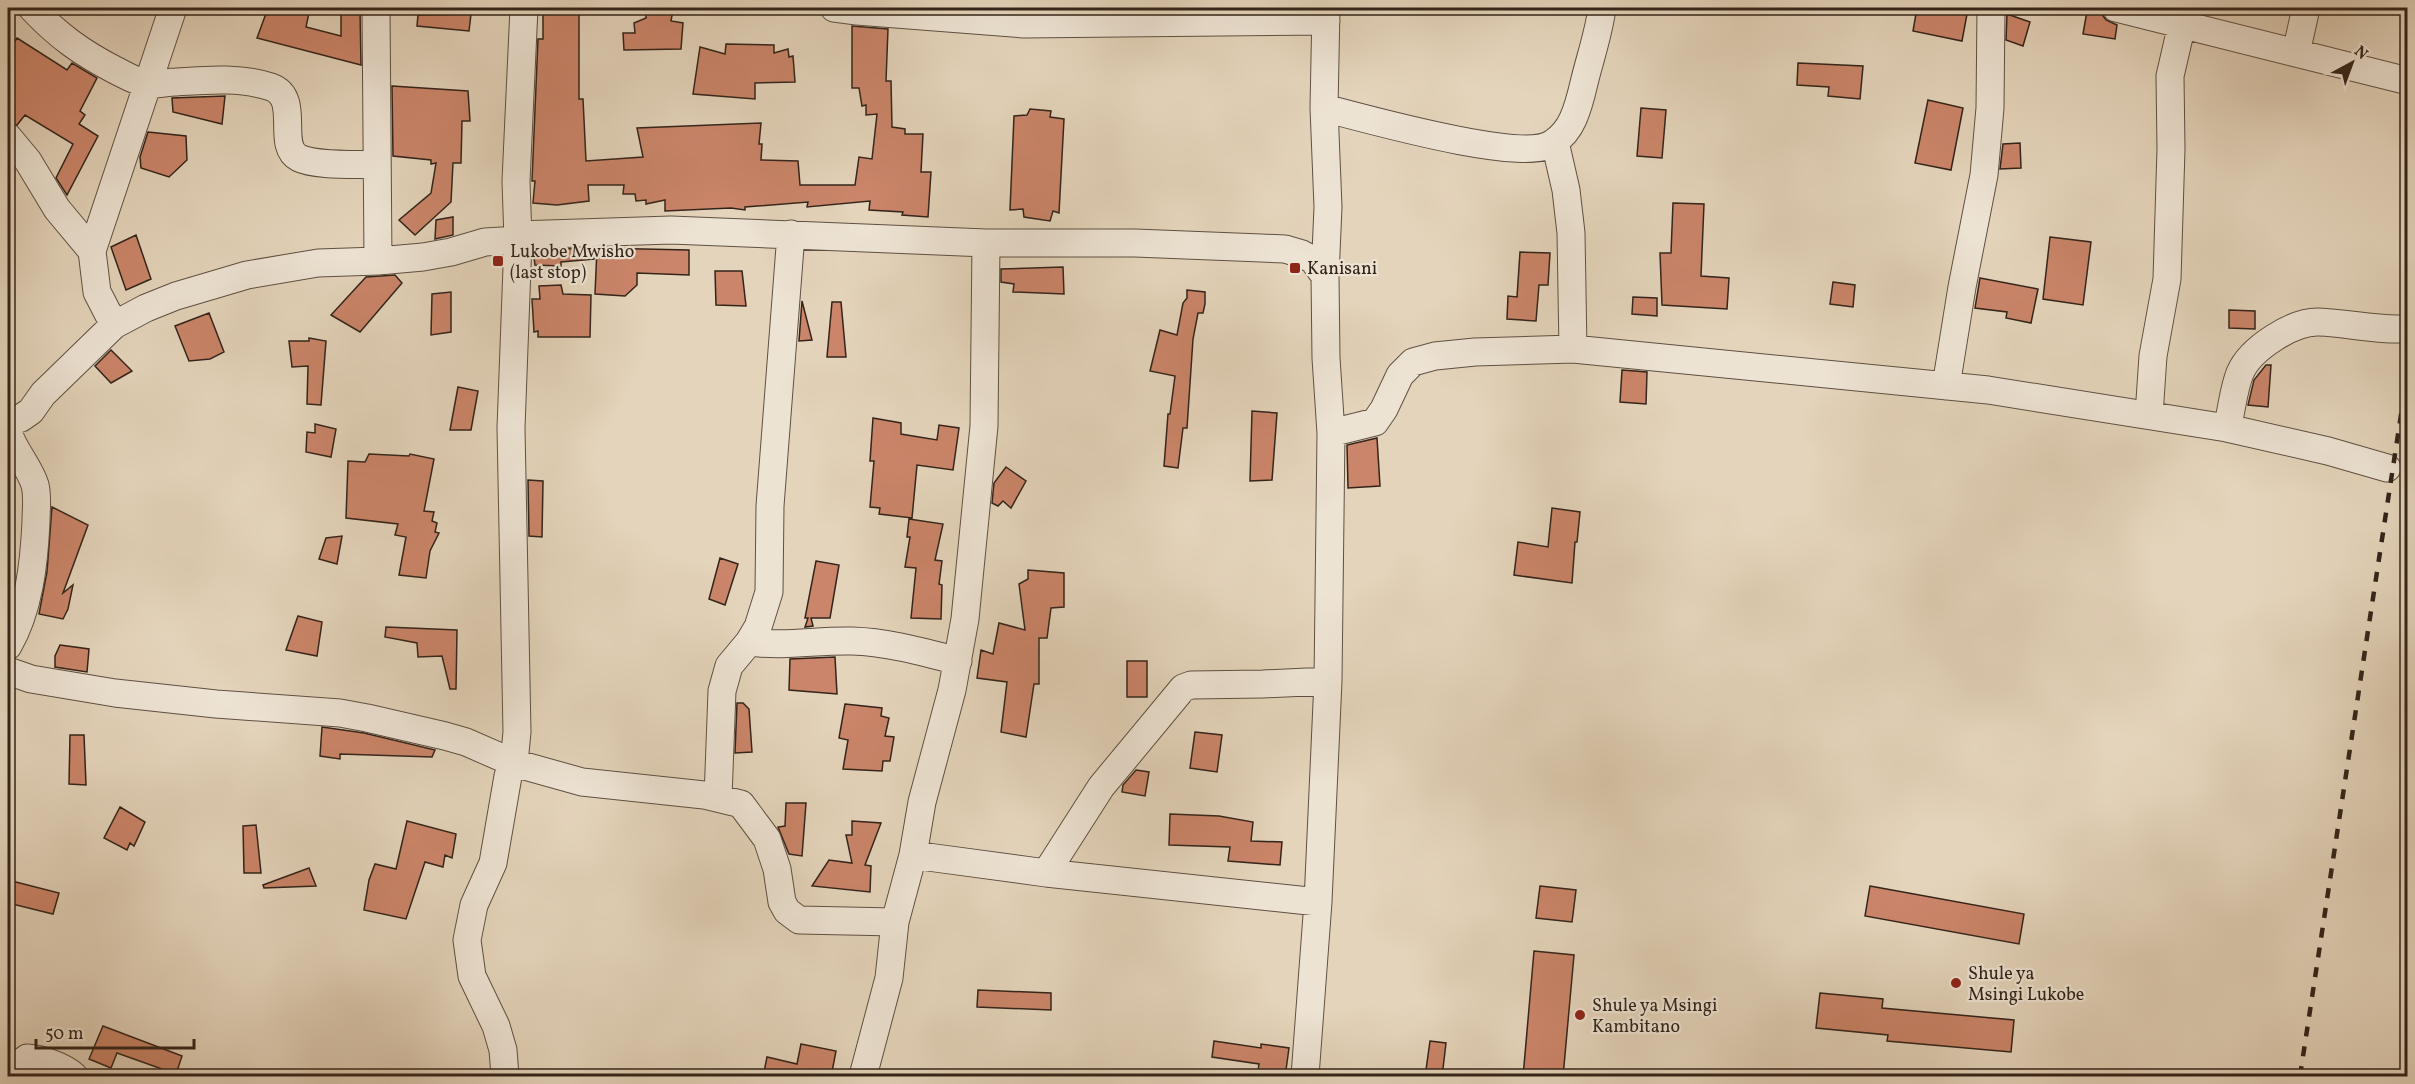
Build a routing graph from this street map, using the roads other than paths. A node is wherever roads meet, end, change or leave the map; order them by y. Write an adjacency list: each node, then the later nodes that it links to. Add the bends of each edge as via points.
1 (32, 8): 14 (street, via 79,51)
2 (173, 8): 14 (street)
3 (376, 8): 18 (street)
4 (524, 8): 20 (street)
5 (834, 8): 10 (street, via 1024,24)
6 (1602, 8): 17 (street, via 1576,113)
7 (1991, 8): 28 (street, via 1990,108 1984,175)
8 (2116, 8): 11 (street)
9 (2306, 8): 12 (street)
10 (1326, 14): 15 (street)
11 (2182, 24): 12 (street); 29 (street, via 2170,76 2167,279 2153,356)
12 (2295, 53): 13 (street)
13 (2408, 81)
14 (148, 84): 18 (street, via 233,80 270,87 285,100 290,144 296,156 309,161); 22 (street)
15 (1324, 108): 17 (street, via 1472,143 1536,148); 24 (street, via 1328,207)
16 (8, 137): 22 (street, via 57,209)
17 (1555, 142): 27 (street, via 1571,233)
18 (376, 165): 23 (street)
19 (791, 234): 20 (street, via 671,230); 21 (street); 35 (street, via 770,506 769,592 763,616)
20 (518, 237): 23 (street, via 451,252); 40 (street, via 511,428 517,732)
21 (986, 243): 24 (street, via 1285,249 1310,258); 37 (street, via 984,426 971,578)
22 (92, 251): 25 (street, via 97,292)
23 (378, 261): 25 (street, via 318,263 247,275 146,308)
24 (1325, 276): 33 (street)
25 (114, 325): 30 (street, via 43,394 31,411)
26 (2402, 329): 31 (street, via 2308,322 2285,331 2255,353 2241,370)
27 (1573, 349): 28 (street); 33 (street, via 1475,352 1413,362 1400,375 1375,422)
28 (1946, 386): 29 (street)
29 (2149, 415): 31 (street)
30 (8, 422)
31 (2228, 428): 34 (street)
32 (8, 432): 36 (street, via 37,497 26,600)
33 (1331, 433): 39 (street)
34 (2387, 468)
35 (749, 642): 37 (street, via 870,642); 41 (street, via 725,675)
36 (8, 646)
37 (958, 661): 42 (street, via 922,802)
38 (8, 671): 40 (street, via 31,679 115,693 340,713 406,725 466,742)
39 (1328, 681): 43 (street, via 1183,688 1101,787); 44 (street)
40 (514, 763): 41 (street, via 582,782); 48 (street, via 508,776 492,863 474,905 467,940 472,976 501,1042)
41 (718, 798): 45 (street, via 741,804 767,839 782,902 799,920)
42 (913, 855): 43 (street); 45 (street)
43 (1046, 873): 44 (street)
44 (1318, 902): 50 (street)
45 (895, 922): 49 (street, via 889,978)
46 (16, 1077): 47 (street, via 21,1063 37,1058)
47 (74, 1077)
48 (505, 1077)
49 (863, 1077)
50 (1305, 1077)

